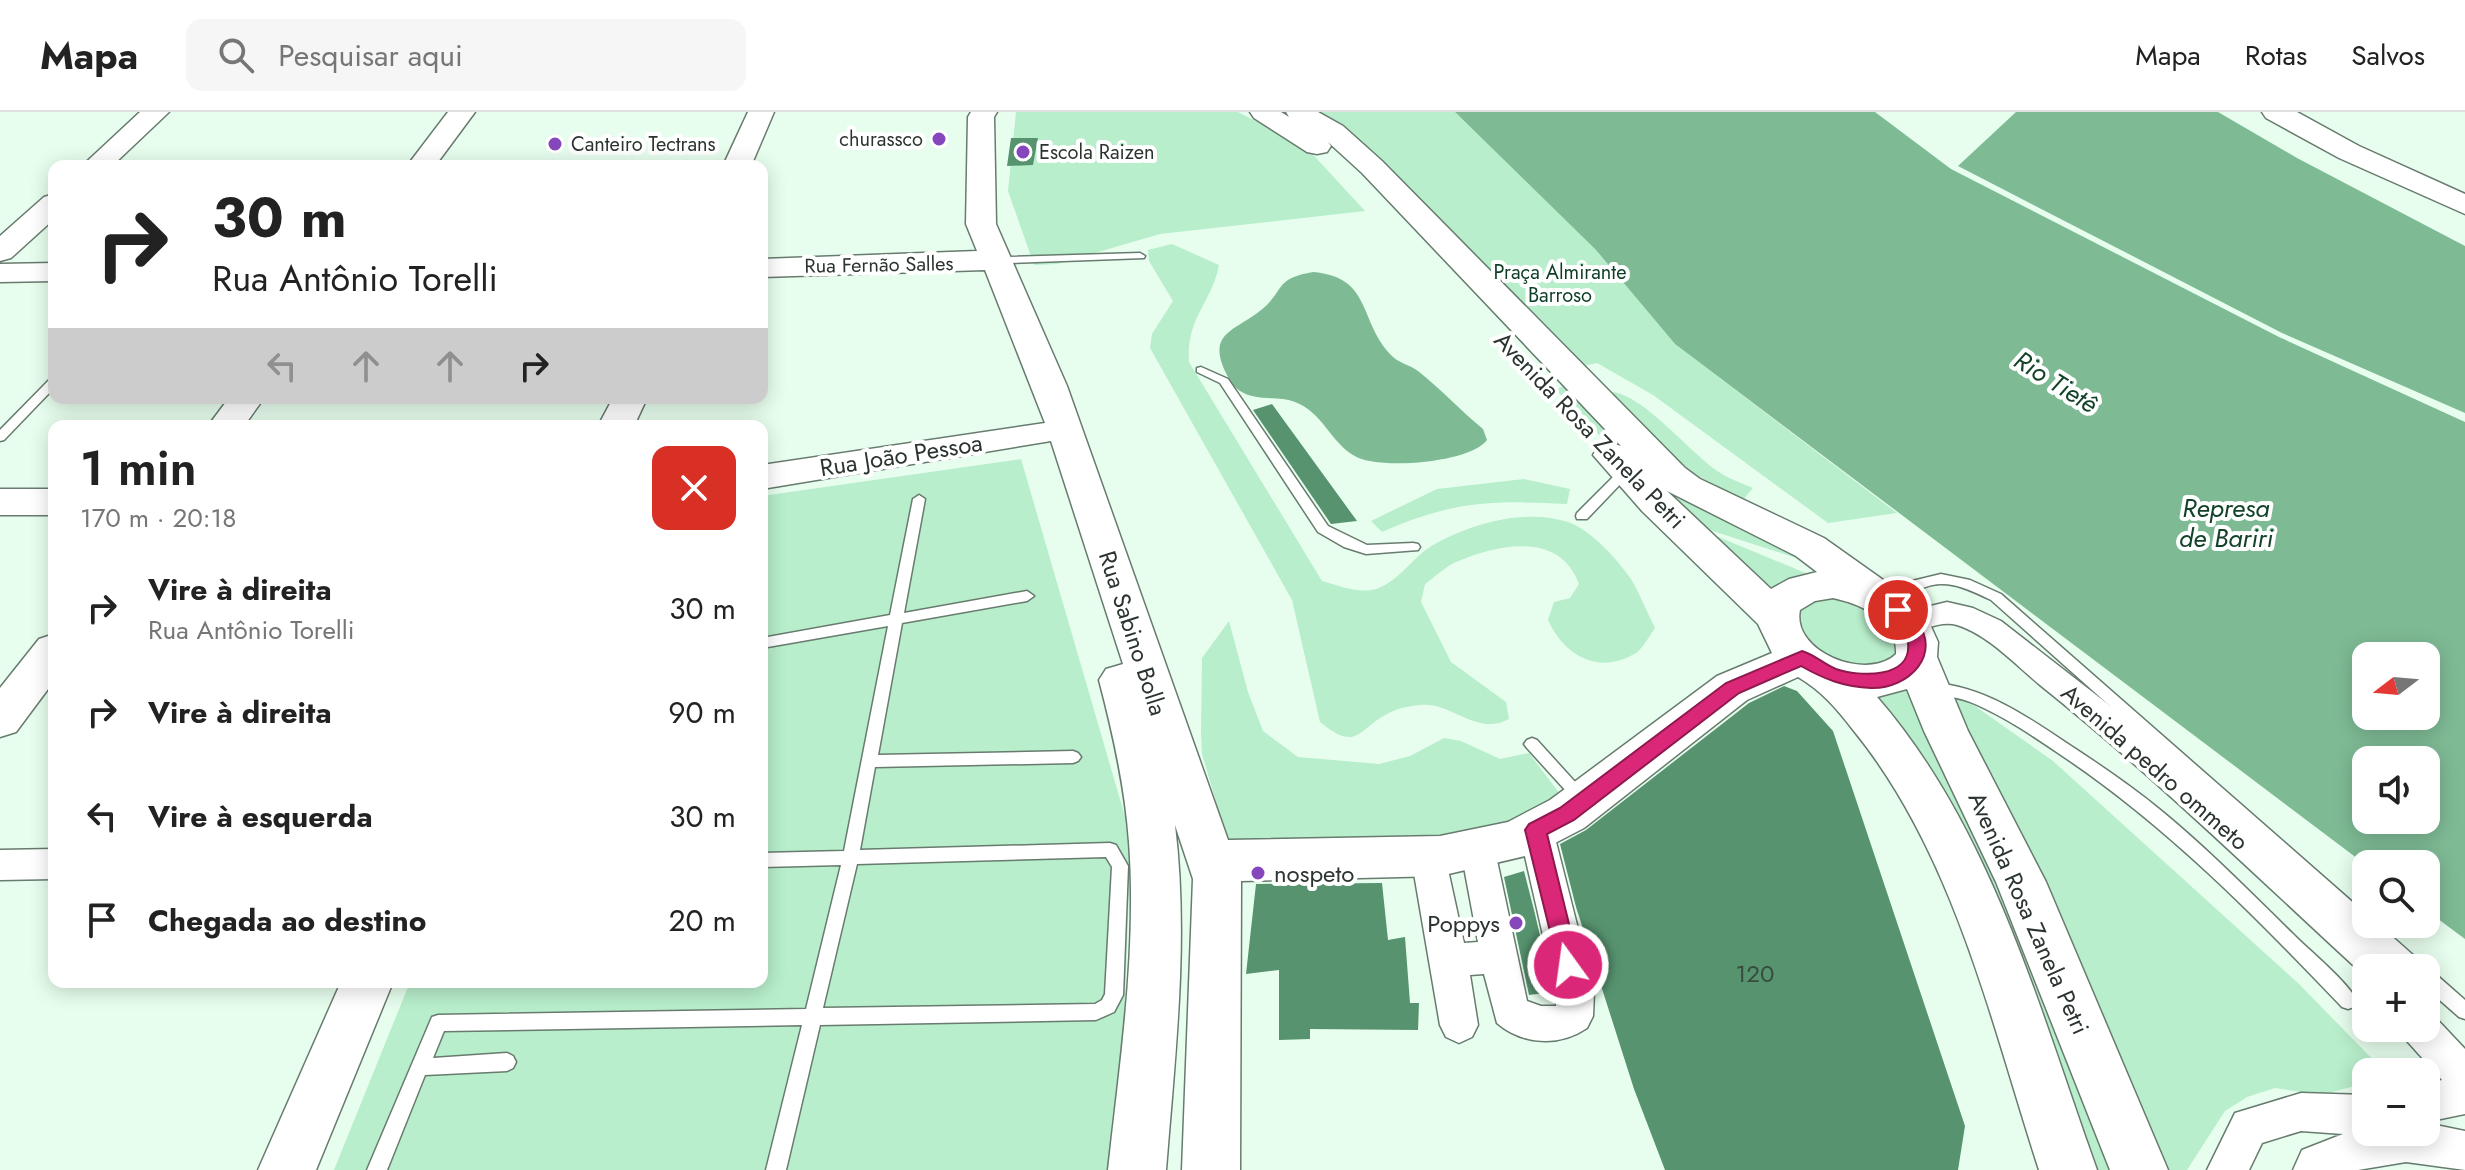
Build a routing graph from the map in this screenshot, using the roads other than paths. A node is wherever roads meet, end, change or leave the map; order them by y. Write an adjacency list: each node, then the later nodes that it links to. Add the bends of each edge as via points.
1 (156, 112): 9 (main road)
2 (462, 112): 10 (main road)
3 (761, 112): 11 (main road)
4 (965, 112): 16 (main road, Rua Sabino Bolla, via 956,197 961,239)
5 (984, 112): 16 (main road, Rua Sabino Bolla, via 981,224)
6 (1263, 112): 21 (main road, Avenida Rosa Zanela Petri, via 1323,152)
7 (1299, 112): 21 (main road, Avenida Rosa Zanela Petri, via 1333,132 1372,167)
8 (2276, 112): 12 (main road)
9 (103, 160)
10 (426, 160)
11 (740, 160)
12 (2465, 205)
13 (48, 208): 14 (main road)
14 (0, 252)
15 (1140, 256): 16 (lane)
16 (991, 261): 17 (main road, Rua Fernão Salles); 23 (main road, Rua Sabino Bolla); 50 (main road, Rua Sabino Bolla, via 1050,386)
17 (768, 268)
18 (48, 272): 19 (main road)
19 (0, 273)
20 (1201, 370): 31 (lane, via 1224,381 1323,529 1366,550)
21 (1560, 379): 25 (main road, Avenida Rosa Zanela Petri); 35 (main road, Avenida Rosa Zanela Petri, via 1679,483 1810,547)
22 (48, 387): 24 (lane)
23 (1040, 433): 26 (main road, Rua João Pessoa); 44 (main road, Rua Sabino Bolla, via 1097,597 1144,774)
24 (0, 437)
25 (1626, 471): 30 (lane); 33 (main road, Avenida Rosa Zanela Petri)
26 (768, 476)
27 (919, 499): 34 (lane)
28 (0, 502): 29 (main road)
29 (48, 502)
30 (1582, 516)
31 (1413, 547)
32 (1027, 596): 34 (lane)
33 (1778, 619): 35 (main road, via 1793,592 1833,584 1856,588); 38 (main road, Avenida Rosa Zanela Petri, via 1787,643)
34 (895, 622): 36 (lane); 42 (lane)
35 (1906, 634): 38 (main road, via 1908,669 1893,677 1874,681); 54 (lane, via 1923,582 1962,579 1996,597); 56 (street, Avenida pedro ommeto, via 1947,613 1990,629 2102,717); 60 (street, Avenida pedro ommeto, via 1980,633 2074,710); 61 (lane, via 1941,686 2017,718 2155,815 2282,933); 83 (main road, Avenida Rosa Zanela Petri, via 1946,731 2021,882)
36 (768, 642)
37 (48, 658): 39 (main road)
38 (1818, 667): 43 (main road, via 1732,688); 82 (main road, Avenida Rosa Zanela Petri, via 1892,747 1933,816 1974,903)
39 (0, 720)
40 (1532, 744): 43 (lane)
41 (1073, 757): 42 (lane)
42 (868, 761): 49 (lane)
43 (1584, 801): 45 (main road)
44 (1151, 827): 50 (main road); 53 (main road, Rua Sabino Bolla)
45 (1536, 830): 46 (main road); 58 (street, via 1575,992 1574,1016 1567,1022 1518,1019 1510,1011)
46 (1478, 851): 47 (main road); 58 (street)
47 (1428, 856): 50 (main road); 59 (street)
48 (768, 860): 49 (lane)
49 (850, 860): 65 (lane); 65 (lane, via 1110,850 1120,866 1114,995 1096,1012)
50 (1210, 861): 53 (main road, via 1204,870 1175,870); 81 (main road, Rua Sabino Bolla)
51 (48, 864): 52 (street)
52 (0, 865)
53 (1153, 895): 80 (main road, Rua Sabino Bolla, via 1154,976)
54 (2352, 912)
55 (2382, 938): 57 (lane)
56 (2366, 954)
57 (2400, 954)
58 (1499, 957): 59 (street)
59 (1449, 960): 67 (street)
60 (2352, 984)
61 (2352, 985)
62 (364, 988): 77 (main road)
63 (2440, 989): 64 (lane)
64 (2465, 1011)
65 (812, 1018): 71 (lane, via 438,1023); 79 (lane)
66 (2440, 1024): 69 (street)
67 (1459, 1025)
68 (2433, 1042): 72 (street)
69 (2465, 1052)
70 (507, 1062): 71 (lane)
71 (420, 1067): 78 (lane)
72 (2465, 1077)
73 (2465, 1095): 74 (street)
74 (2440, 1100)
75 (2352, 1116): 84 (street, via 2301,1112 2249,1127)
76 (2465, 1151): 85 (street, via 2428,1141 2375,1143 2316,1164)
77 (287, 1170)
78 (377, 1170)
79 (776, 1170)
80 (1137, 1170)
81 (1211, 1170)
82 (2068, 1170)
83 (2139, 1170)
84 (2228, 1170)
85 (2314, 1170)

